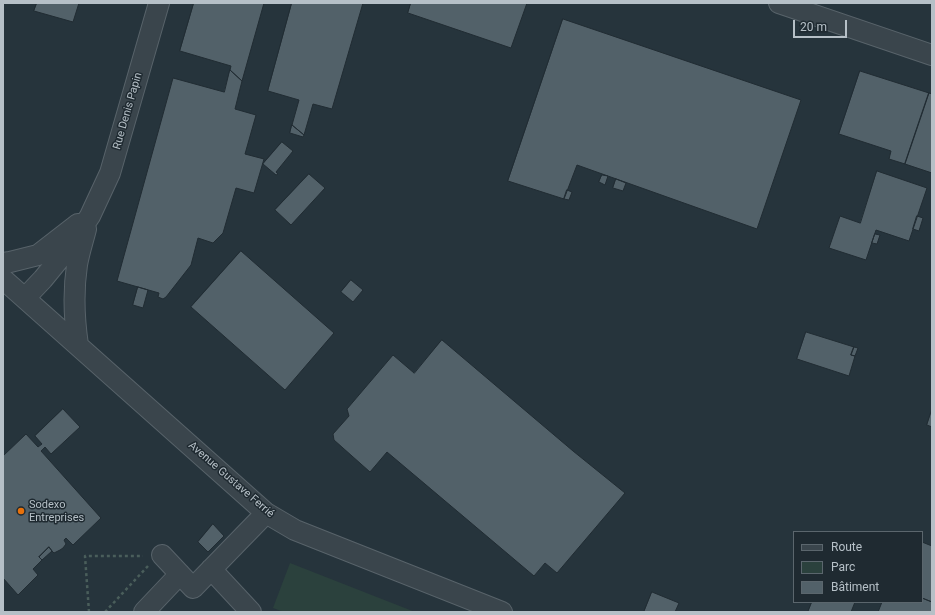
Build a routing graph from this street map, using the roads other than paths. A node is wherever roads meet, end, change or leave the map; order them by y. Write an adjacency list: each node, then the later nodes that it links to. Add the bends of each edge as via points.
1 (159, 3): 4 (street, Rue Denis Papin, via 110,173)
2 (779, 3): 3 (street)
3 (932, 56)
4 (90, 216): 5 (street, via 38,255); 7 (street, Rue Denis Papin, via 70,246); 8 (street, Rue Denis Papin, via 74,292)
5 (3, 263)
6 (3, 279): 7 (street, Avenue Gustave Ferrié)
7 (25, 298): 8 (street, Avenue Gustave Ferrié)
8 (78, 345): 9 (street, Avenue Gustave Ferrié)
9 (266, 513): 11 (street); 15 (street, Avenue Gustave Ferrié, via 295,530)
10 (160, 555): 12 (street)
11 (211, 569): 12 (street, via 193,588); 14 (street)
12 (180, 574): 13 (street)
13 (144, 612)
14 (251, 612)
15 (502, 612)

